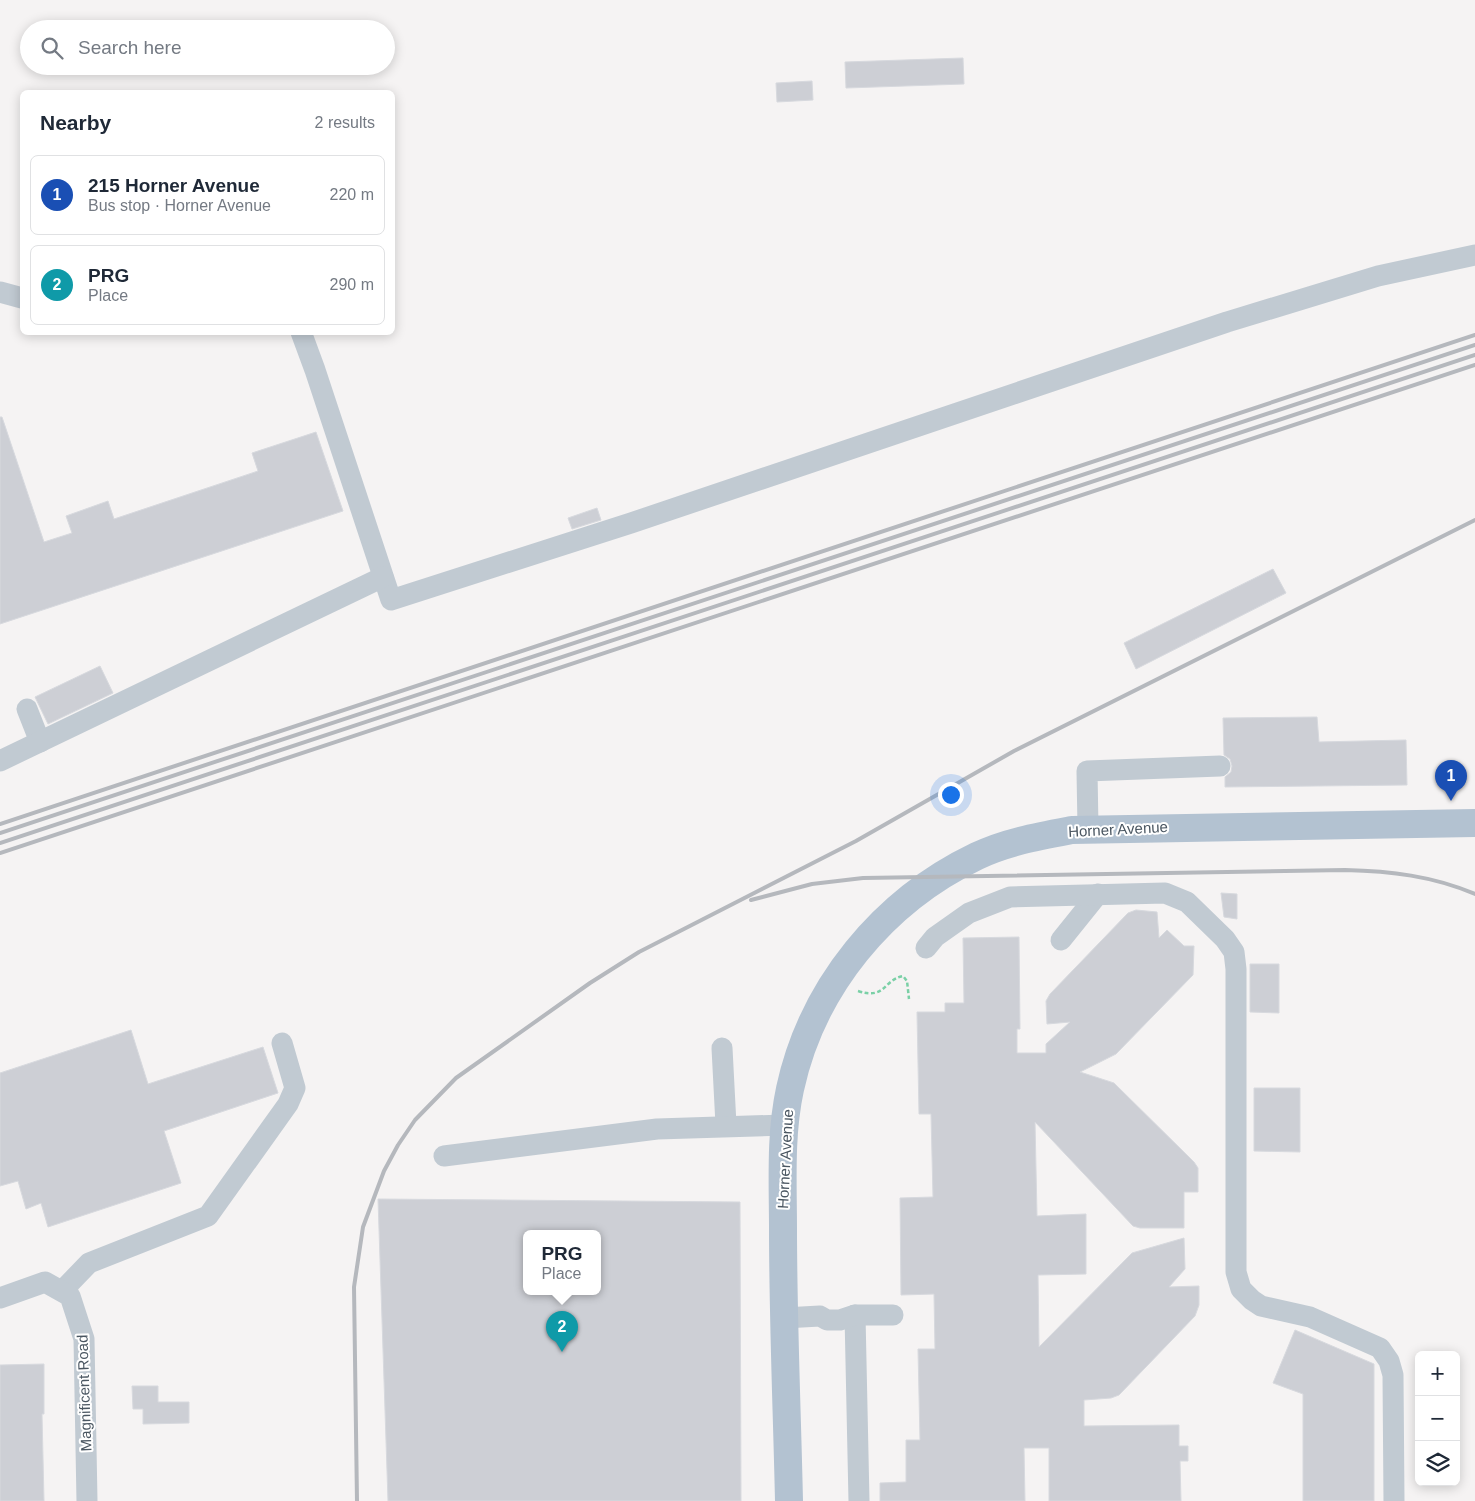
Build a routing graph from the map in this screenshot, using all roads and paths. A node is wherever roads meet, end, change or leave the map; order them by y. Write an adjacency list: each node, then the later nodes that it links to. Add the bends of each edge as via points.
1 (1475, 255): 5 (street, via 1378,276 1228,322 659,514 391,600)
2 (0, 292): 3 (street)
3 (20, 297)
4 (302, 335): 5 (street)
5 (383, 577): 7 (street)
6 (27, 709): 7 (street)
7 (40, 742): 8 (street)
8 (0, 761)
9 (1220, 766): 11 (street, via 1087,771)
10 (1475, 823): 11 (main road, Horner Avenue)
11 (1088, 828): 19 (main road, Horner Avenue, via 1046,834 978,856 915,893 891,913 846,965 825,997 797,1063)
12 (1098, 894): 13 (street); 14 (street, via 1010,897 969,913 934,937); 30 (street, via 1165,893 1187,902 1234,952 1236,1272 1240,1289 1261,1306 1310,1317 1380,1348 1393,1375)
13 (1061, 940)
14 (926, 948)
15 (858, 991): 16 (path, via 875,994 884,990 894,978 903,976 907,981)
16 (909, 999)
17 (282, 1043): 22 (street, via 295,1088 288,1104 208,1216 88,1263)
18 (722, 1048): 20 (street)
19 (784, 1125): 20 (street); 26 (main road, Horner Avenue)
20 (726, 1126): 21 (street, via 657,1129)
21 (444, 1156)
22 (63, 1290): 23 (street, via 45,1282); 27 (street, Magnificent Road, via 70,1296 84,1339)
23 (0, 1298)
24 (853, 1315): 25 (street); 26 (street, via 840,1320 827,1320 820,1316); 29 (street)
25 (893, 1315)
26 (784, 1318): 28 (main road, Horner Avenue)
27 (87, 1501)
28 (789, 1501)
29 (859, 1501)
30 (1394, 1501)

